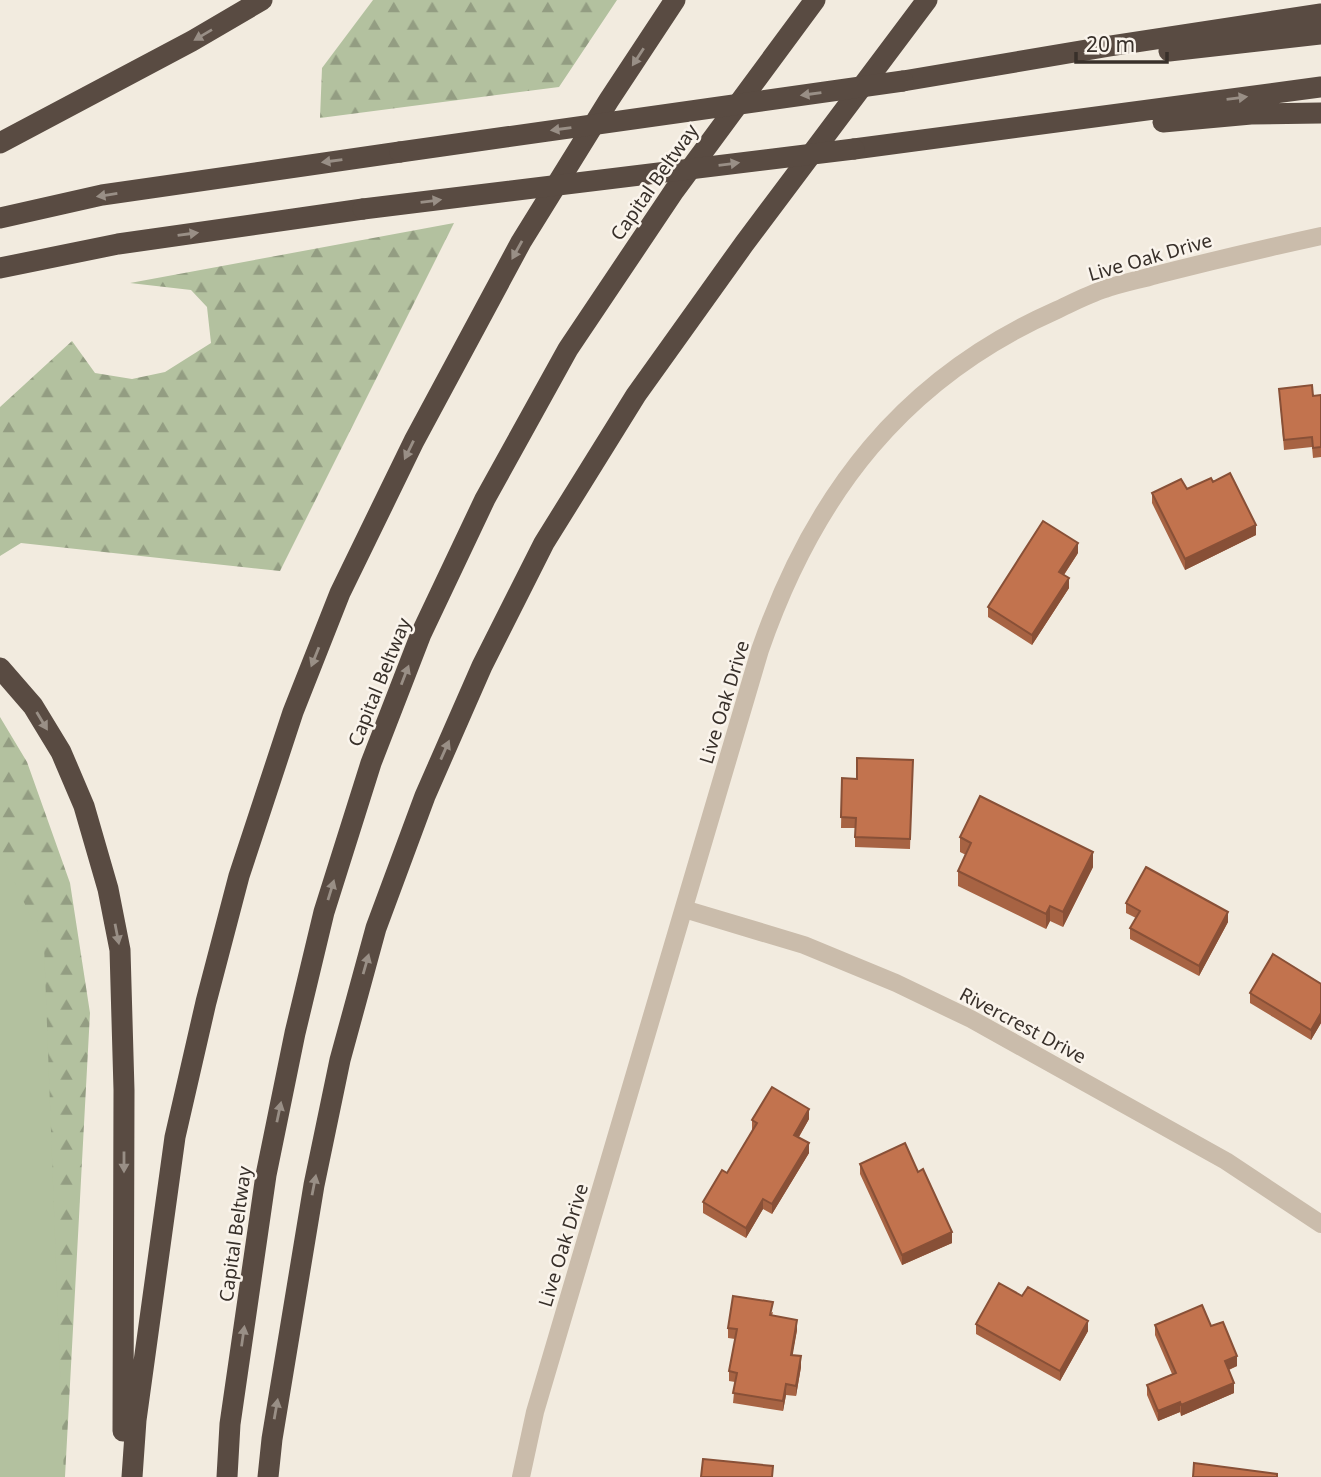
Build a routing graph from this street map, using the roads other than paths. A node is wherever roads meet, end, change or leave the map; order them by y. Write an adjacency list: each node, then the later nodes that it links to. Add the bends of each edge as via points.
1 (262, 0): 10 (highway, one-way to 10)
2 (675, 0): 19 (highway, one-way to 19, via 522,242 414,441 340,593 293,712 239,876 175,1137)
3 (814, 0): 20 (highway, Capital Beltway, one-way to 3, via 230,1424 265,1175 295,1033 324,912 363,788 421,634 485,499 568,349 674,191)
4 (927, 0): 21 (highway, one-way to 4, via 314,1185 340,1060 376,928 425,796 482,666 544,543 636,395)
5 (1321, 14): 7 (highway)
6 (1321, 34): 7 (highway)
7 (902, 81): 12 (highway, one-way to 12, bridge, via 102,195)
8 (1321, 88): 11 (highway, one-way to 8)
9 (1321, 113): 11 (highway, via 1251,114)
10 (0, 143)
11 (854, 149): 14 (highway, one-way to 11, bridge, via 118,244 363,209)
12 (0, 218)
13 (1321, 236): 16 (street, Live Oak Drive, via 1104,289 978,351 894,421 824,512 772,618)
14 (0, 268)
15 (0, 668): 18 (highway, one-way to 18, via 33,706 61,752 98,853 120,950)
16 (684, 909): 17 (street, Rivercrest Drive, via 804,946 971,1019 1226,1161); 22 (street, Live Oak Drive, via 535,1412)
17 (1321, 1224)
18 (123, 1477)
19 (132, 1477)
20 (227, 1477)
21 (268, 1477)
22 (521, 1477)

